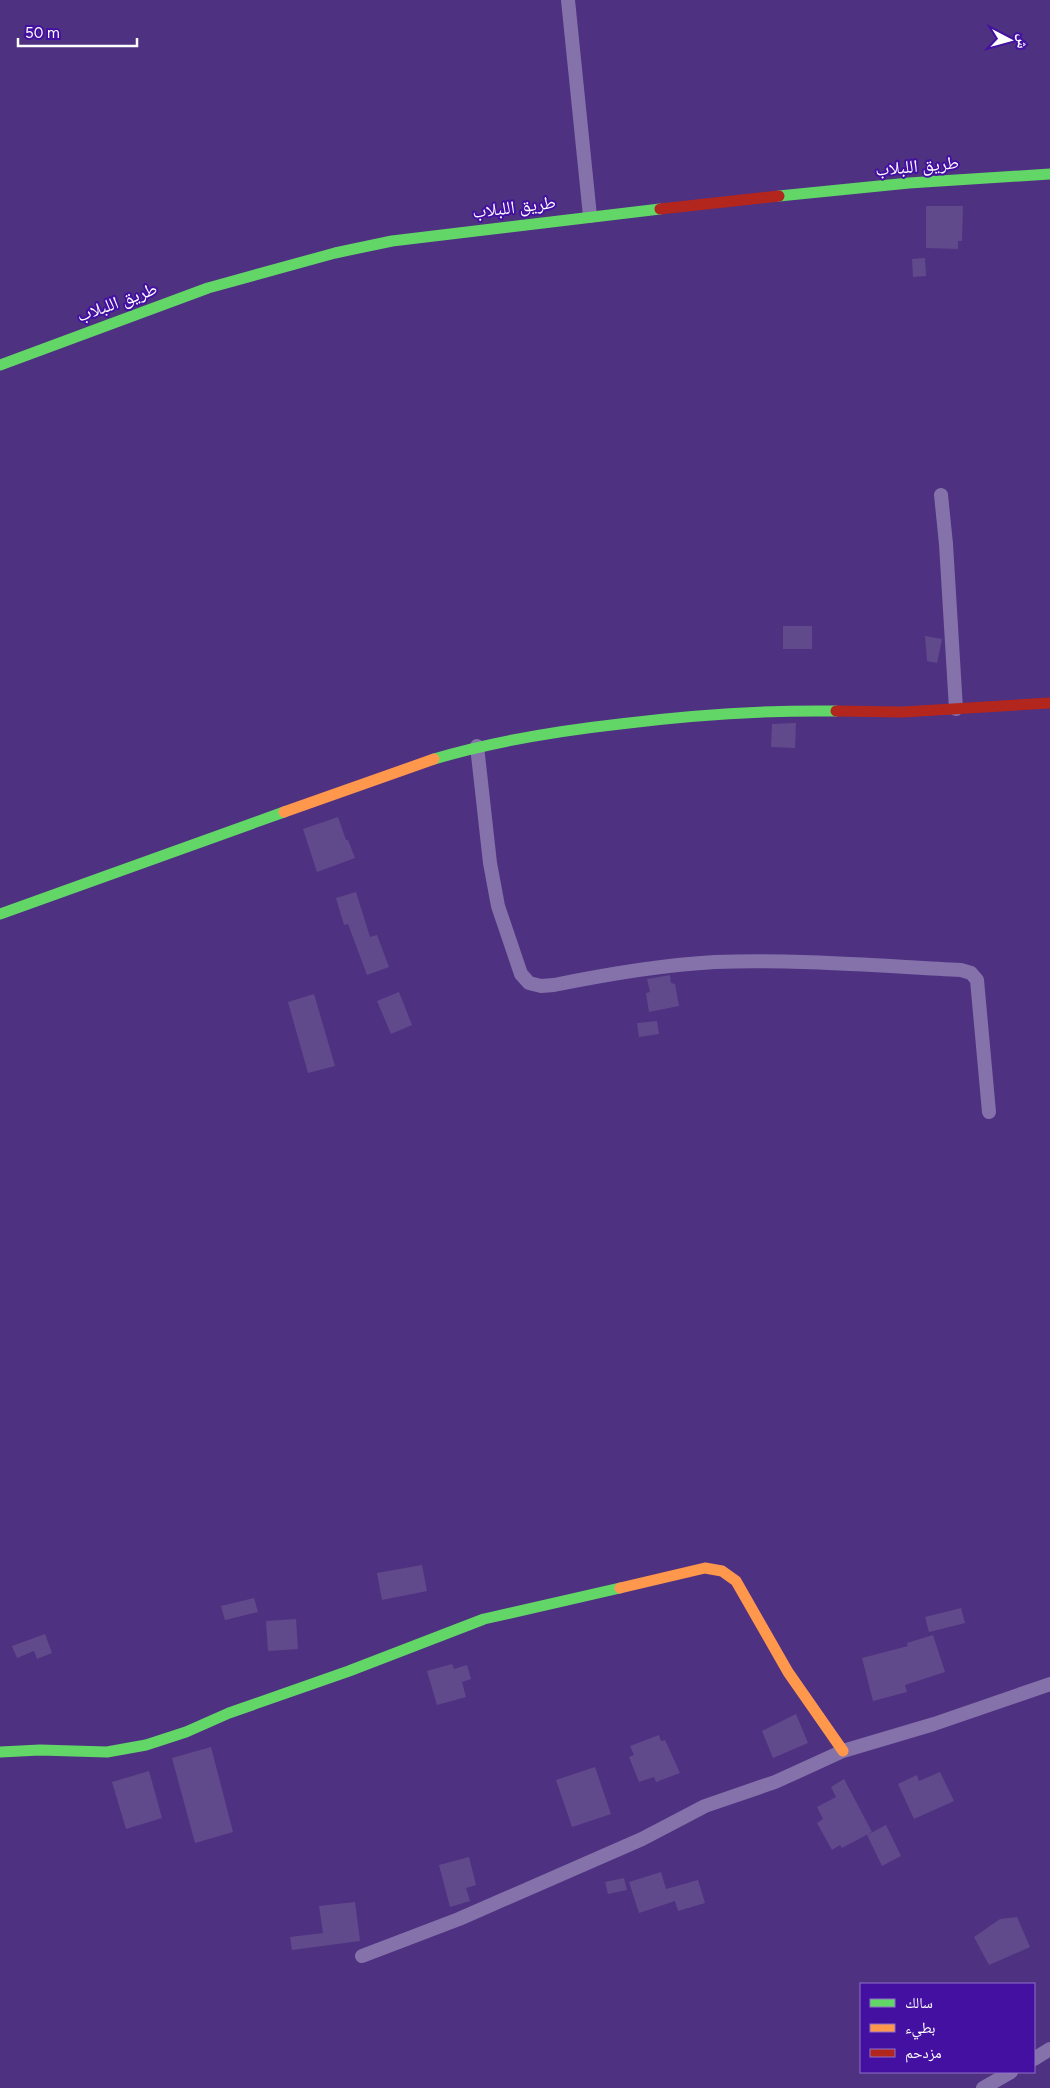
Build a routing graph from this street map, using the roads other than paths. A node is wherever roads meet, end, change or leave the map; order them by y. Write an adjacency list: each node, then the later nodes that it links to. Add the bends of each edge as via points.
1 (568, 0): 3 (street)
2 (1050, 174): 3 (street, طريق اللبلاب, via 909,183)
3 (590, 216): 4 (street, طريق اللبلاب, via 446,233 335,253 208,288)
4 (0, 365)
5 (941, 495): 7 (street)
6 (1050, 703): 7 (street)
7 (956, 709): 8 (street, via 693,715 573,729)
8 (477, 746): 9 (street, via 417,764); 10 (street, via 498,906 520,974 529,983 554,985 654,967 714,962 961,970 971,973 977,980)
9 (0, 914)
10 (990, 1112)
11 (1050, 1684): 12 (street)
12 (843, 1751): 13 (street, via 788,1672 736,1581 722,1571 705,1568 484,1619 146,1745 107,1752); 14 (street, via 775,1782 705,1806 642,1839 460,1919)
13 (0, 1752)
14 (362, 1956)
15 (1050, 2049): 16 (street)
16 (1035, 2058)
17 (1009, 2073): 18 (street)
18 (983, 2088)

